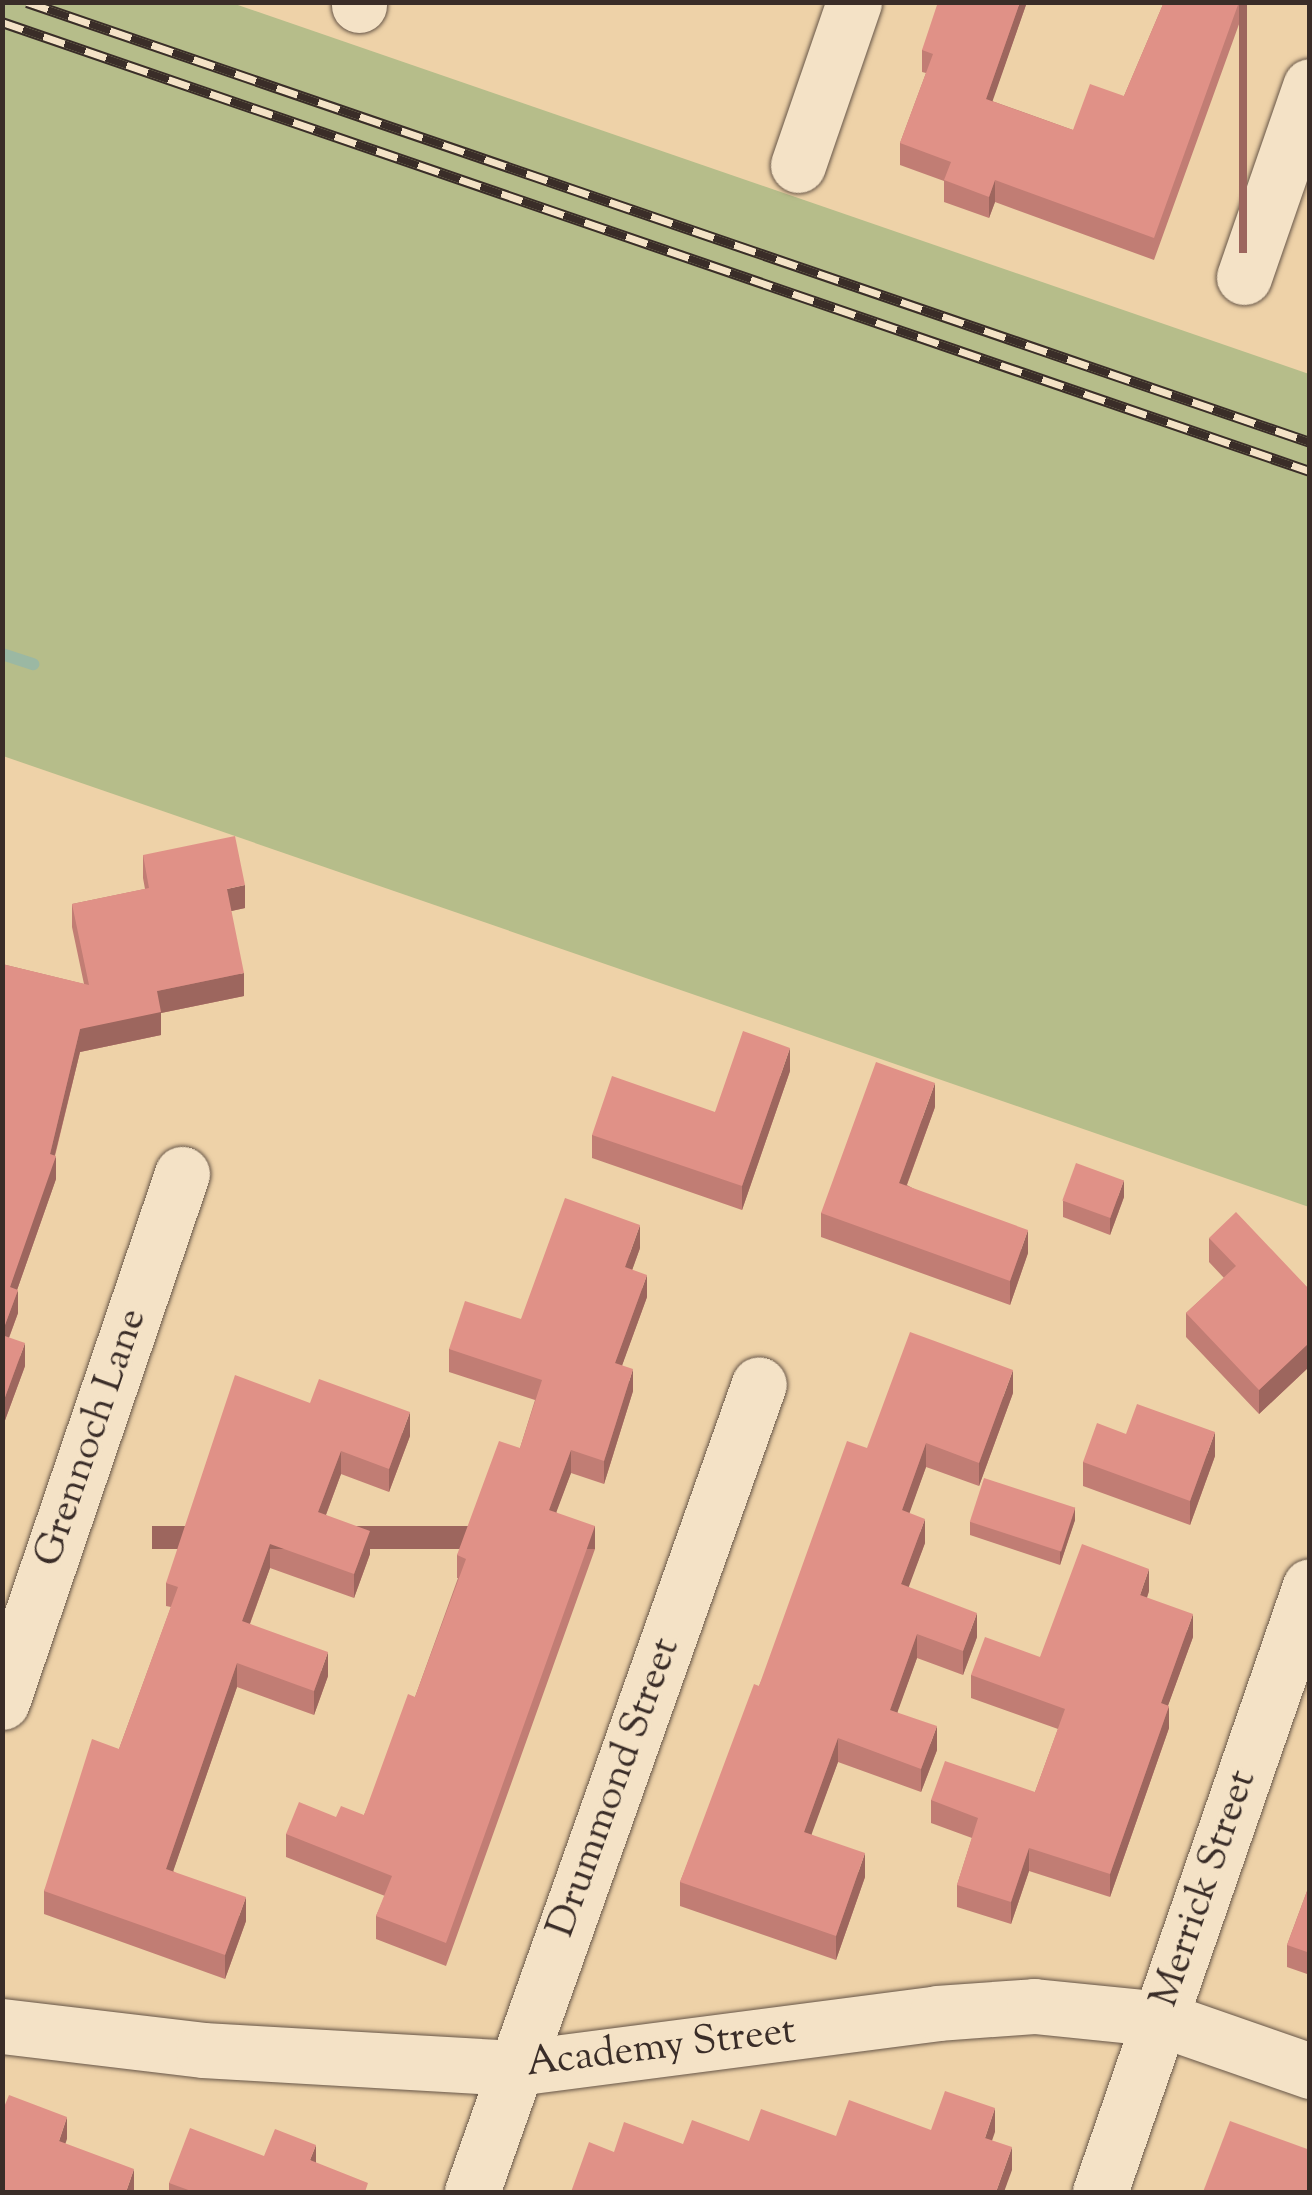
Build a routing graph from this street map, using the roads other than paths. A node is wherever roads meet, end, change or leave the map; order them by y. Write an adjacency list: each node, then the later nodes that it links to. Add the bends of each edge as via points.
1 (854, 2): 3 (street)
2 (1310, 86): 4 (street)
3 (798, 165)
4 (1244, 277)
5 (182, 1174): 8 (street, Grennoch Lane)
6 (759, 1384): 11 (street, Drummond Street)
7 (1310, 1586): 9 (street, Merrick Street)
8 (2, 1702)
9 (1161, 2019): 11 (street, Academy Street, via 1034,2006 936,2013); 12 (street, Academy Street); 14 (street, Merrick Street)
10 (2, 2026): 11 (street, Academy Street, via 203,2050)
11 (516, 2068): 13 (street, Drummond Street)
12 (1310, 2071)
13 (472, 2192)
14 (1100, 2192)

